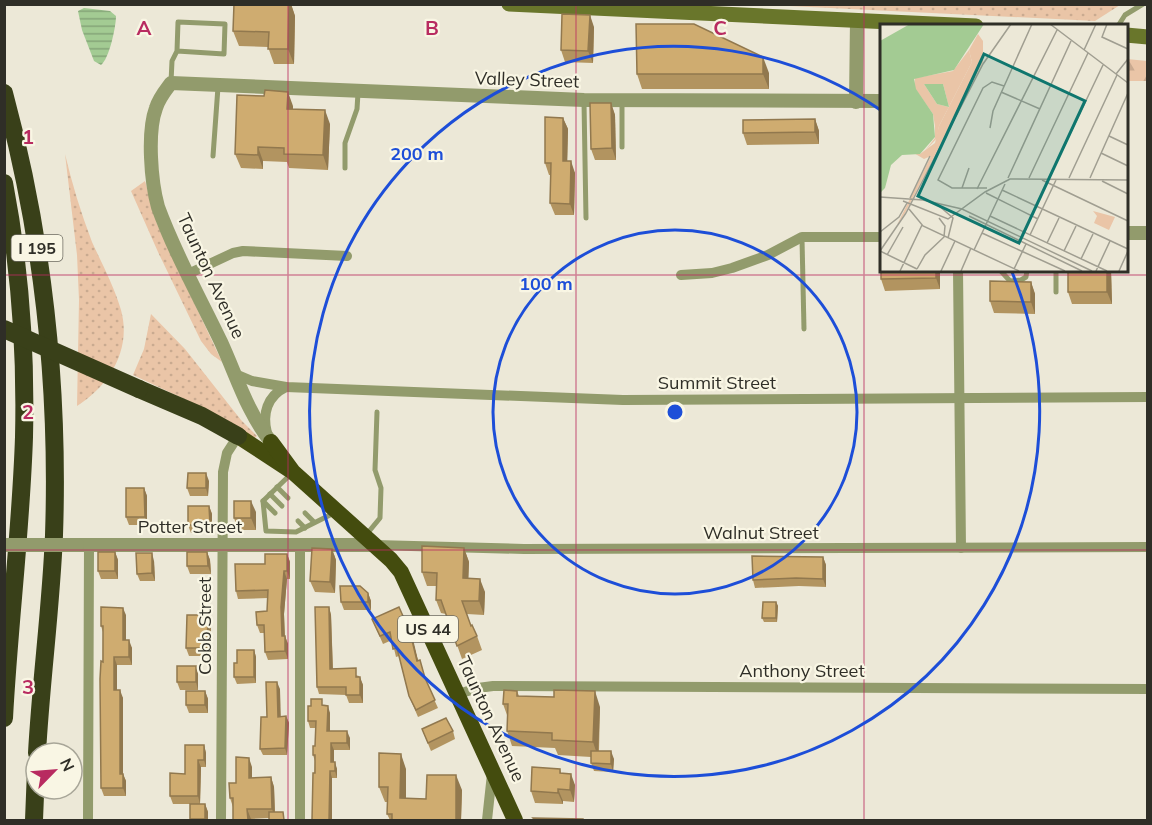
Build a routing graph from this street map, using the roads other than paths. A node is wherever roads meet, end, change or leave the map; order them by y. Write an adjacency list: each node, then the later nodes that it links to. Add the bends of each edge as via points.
1 (509, 4): 3 (main road)
2 (1143, 4): 5 (lane, via 1125,15)
3 (856, 20): 4 (main road); 16 (street)
4 (936, 24)
5 (1119, 24)
6 (1128, 35): 7 (main road)
7 (1148, 38)
8 (177, 51): 8 (lane, via 224,54 225,24 178,22); 9 (lane, via 172,61)
9 (171, 83): 10 (street, Valley Street); 31 (street, Taunton Avenue, via 154,112 152,178 162,219)
10 (218, 86): 11 (street, Valley Street); 18 (lane)
11 (358, 91): 13 (street, Valley Street); 19 (lane, via 357,109 345,143)
12 (4, 93): 65 (highway, I 195, via 37,251 53,406 53,548)
13 (584, 100): 14 (street, Valley Street); 21 (lane)
14 (622, 100): 16 (street, Valley Street); 17 (lane)
15 (880, 101): 16 (street, Valley Street)
16 (856, 102)
17 (622, 147)
18 (213, 156)
19 (345, 168)
20 (4, 183): 64 (highway, I 195, via 18,281 24,392 22,482)
21 (586, 218)
22 (1128, 233): 23 (street)
23 (1148, 233)
24 (802, 237): 25 (street); 32 (street, via 732,268); 35 (lane)
25 (880, 237)
26 (347, 256): 31 (street, via 243,251)
27 (958, 272): 39 (street)
28 (1002, 272): 29 (lane, via 1010,281 1021,280)
29 (1027, 272)
30 (1056, 272): 33 (lane)
31 (188, 274): 36 (street, Taunton Avenue)
32 (681, 275)
33 (1056, 292)
34 (4, 329): 41 (highway, US 44, bridge, via 202,416)
35 (804, 329)
36 (233, 373): 37 (street, Summit Street); 42 (street, Taunton Avenue)
37 (286, 387): 39 (street, Summit Street, via 623,400); 42 (street, via 267,406 265,424)
38 (1148, 397): 39 (street, Summit Street)
39 (959, 398): 61 (street)
40 (377, 412): 56 (lane, via 375,470 381,488 380,518)
41 (238, 436): 43 (highway, Taunton Avenue / US 44); 59 (street, Cobb Street, via 224,465)
42 (271, 442): 43 (highway, Taunton Avenue / US 44)
43 (293, 472): 44 (lane); 49 (highway, Taunton Avenue / US 44)
44 (277, 487): 45 (lane); 46 (lane)
45 (270, 494): 47 (lane); 48 (lane)
46 (288, 498)
47 (263, 501): 50 (lane); 55 (lane, via 266,531)
48 (282, 506)
49 (337, 512): 53 (lane); 56 (highway, Taunton Avenue / US 44)
50 (275, 513)
51 (305, 513): 53 (lane)
52 (297, 521): 54 (lane)
53 (314, 522): 54 (lane)
54 (305, 528): 55 (lane)
55 (296, 538): 56 (street, Potter Street); 59 (street, Potter Street); 71 (street)
56 (370, 541): 61 (street, Walnut Street, via 524,549); 63 (highway, Taunton Avenue / US 44, via 405,578)
57 (4, 545): 58 (street, Potter Street, bridge)
58 (83, 545): 59 (street, Potter Street); 69 (street)
59 (222, 545): 70 (street, Cobb Street)
60 (1148, 547): 61 (street, Walnut Street)
61 (961, 548)
62 (1148, 689): 63 (street, Anthony Street, via 493,686)
63 (458, 694): 66 (highway, Taunton Avenue / US 44)
64 (4, 718)
65 (38, 741)
66 (493, 771): 72 (street); 73 (highway, Taunton Avenue / US 44)
67 (35, 801): 68 (highway)
68 (34, 820)
69 (88, 820)
70 (221, 820)
71 (300, 820)
72 (487, 820)
73 (515, 820)

